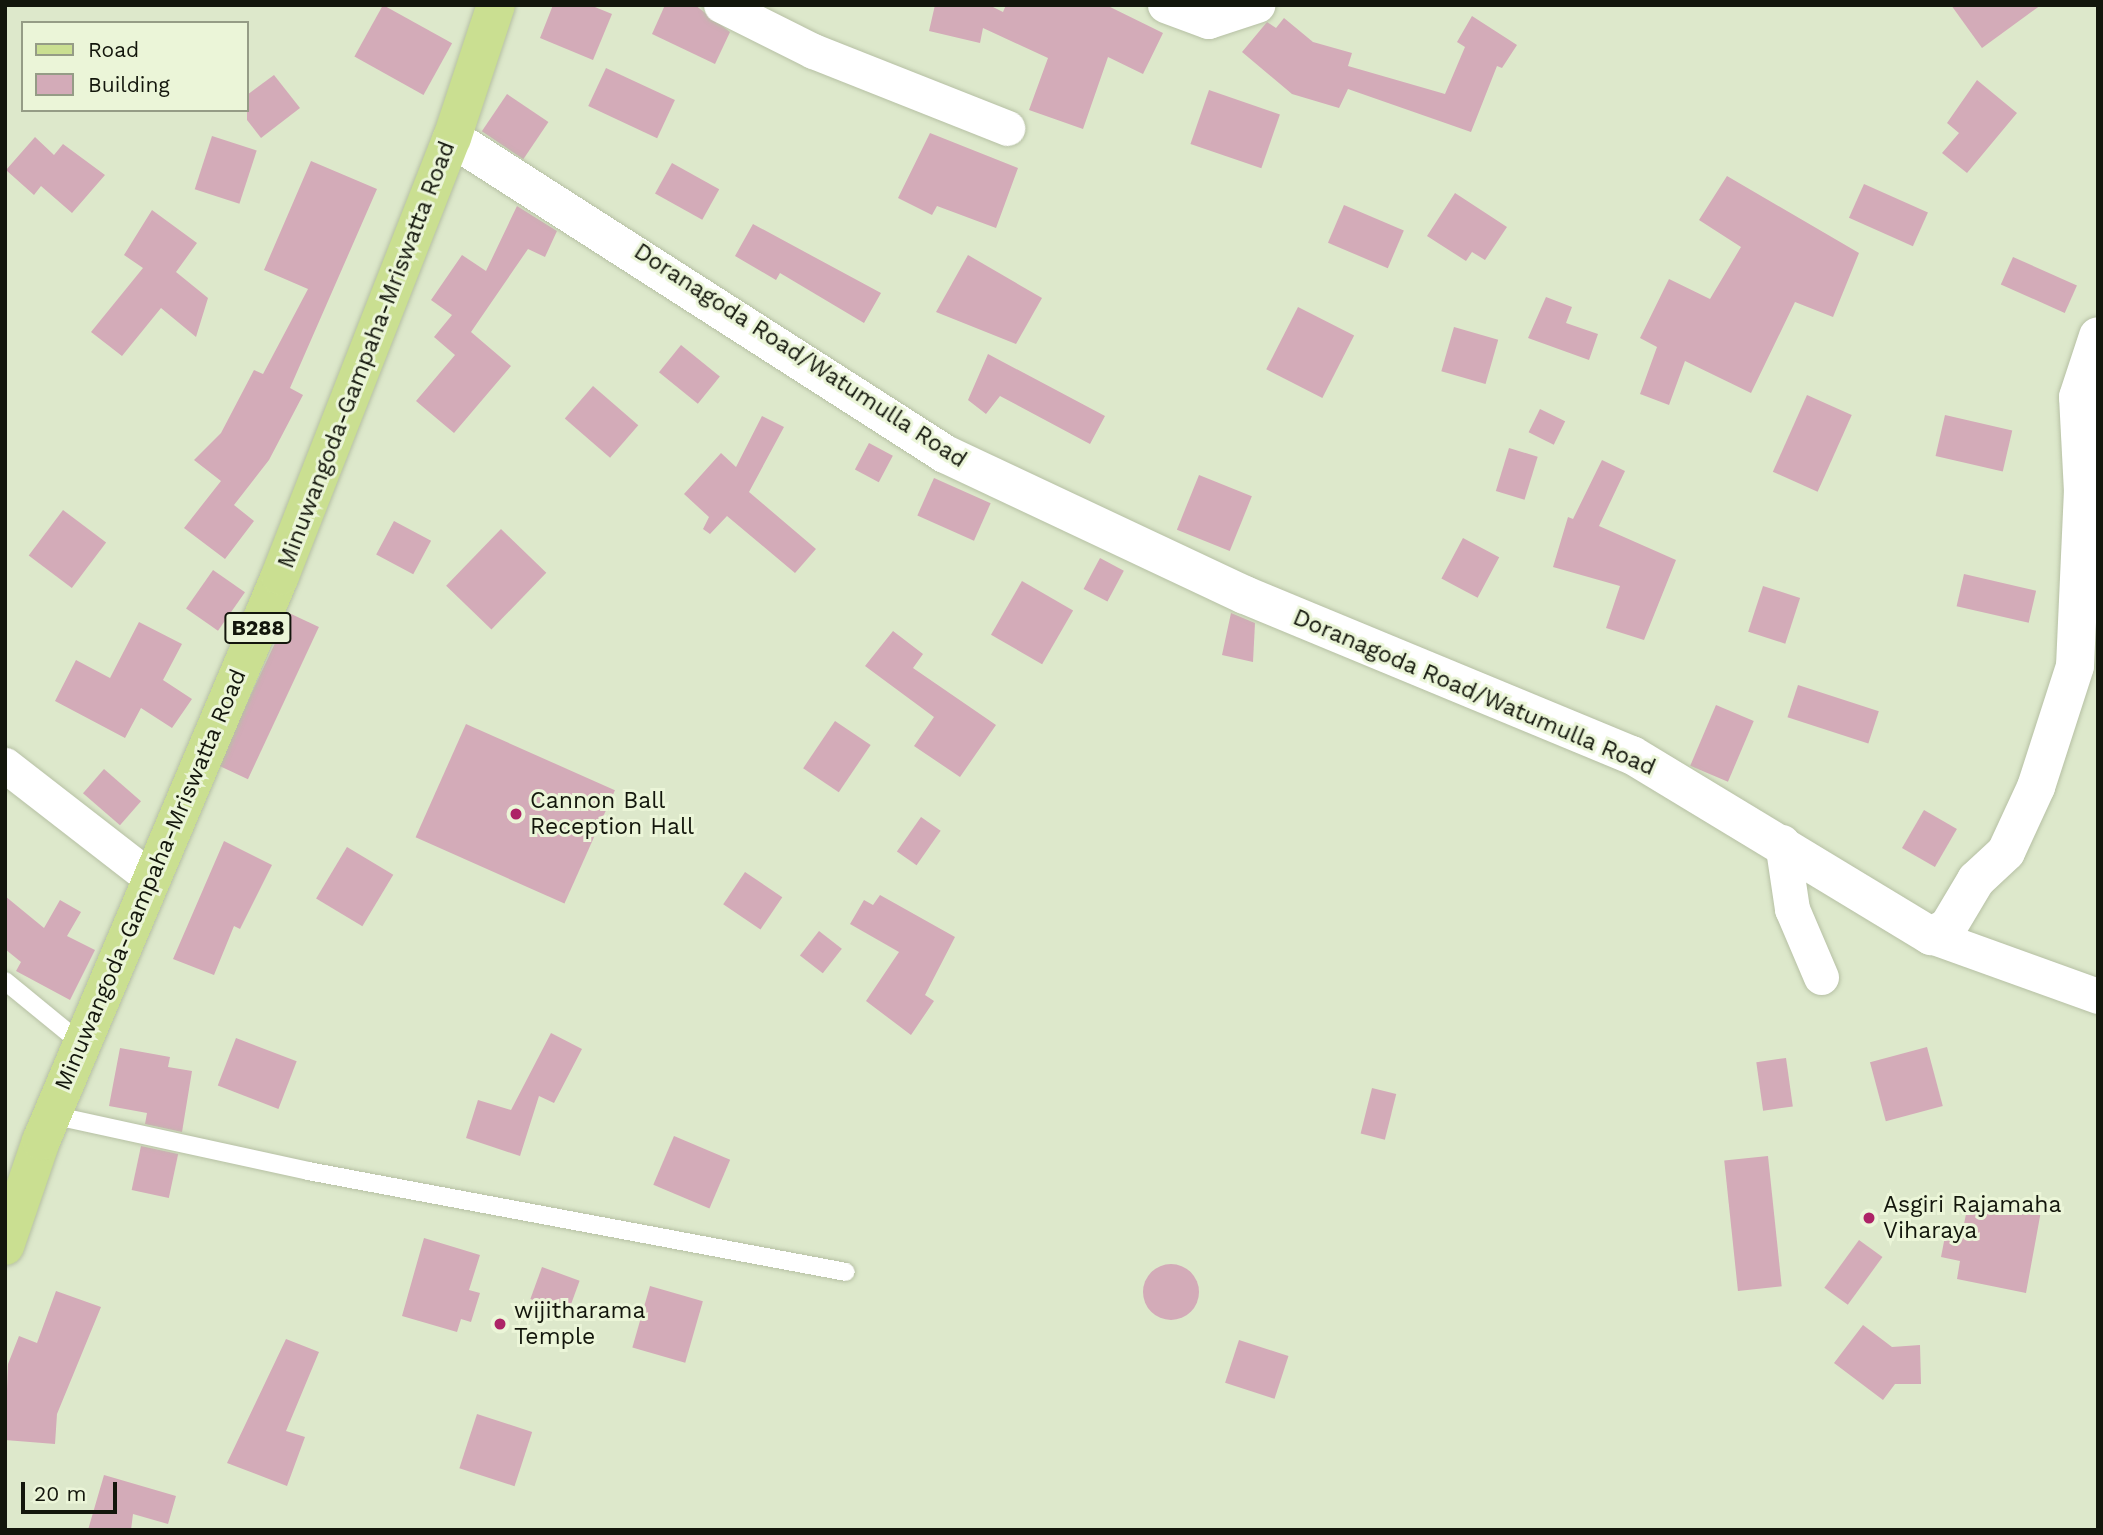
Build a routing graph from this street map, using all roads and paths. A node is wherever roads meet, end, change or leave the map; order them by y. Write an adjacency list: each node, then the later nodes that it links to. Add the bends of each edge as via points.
1 (496, 5): 6 (main road, Minuwangoda-Gampaha-Mriswatta Road / B288)
2 (721, 5): 5 (street, via 813,51)
3 (1165, 5): 4 (street, via 1208,21)
4 (1257, 5)
5 (1007, 128)
6 (453, 138): 10 (street, Doranagoda Road/Watumulla Road, via 945,454 1257,600 1632,755); 11 (main road, Minuwangoda-Gampaha-Mriswatta Road / B288)
7 (2098, 336): 8 (street, via 2078,397)
8 (2087, 643): 12 (street, via 2075,666 2036,787 2006,852 1976,880 1948,927)
9 (5, 765): 11 (street)
10 (1782, 842): 12 (street, Doranagoda Road/Watumulla Road); 13 (street, via 1792,909)
11 (152, 879): 16 (main road, Minuwangoda-Gampaha-Mriswatta Road / B288)
12 (1931, 936): 15 (street)
13 (1821, 977)
14 (5, 981): 16 (lane)
15 (2098, 996)
16 (82, 1044): 17 (main road, Minuwangoda-Gampaha-Mriswatta Road / B288)
17 (52, 1115): 18 (main road, Minuwangoda-Gampaha-Mriswatta Road / B288); 19 (lane, via 308,1171)
18 (5, 1246)
19 (846, 1272)

